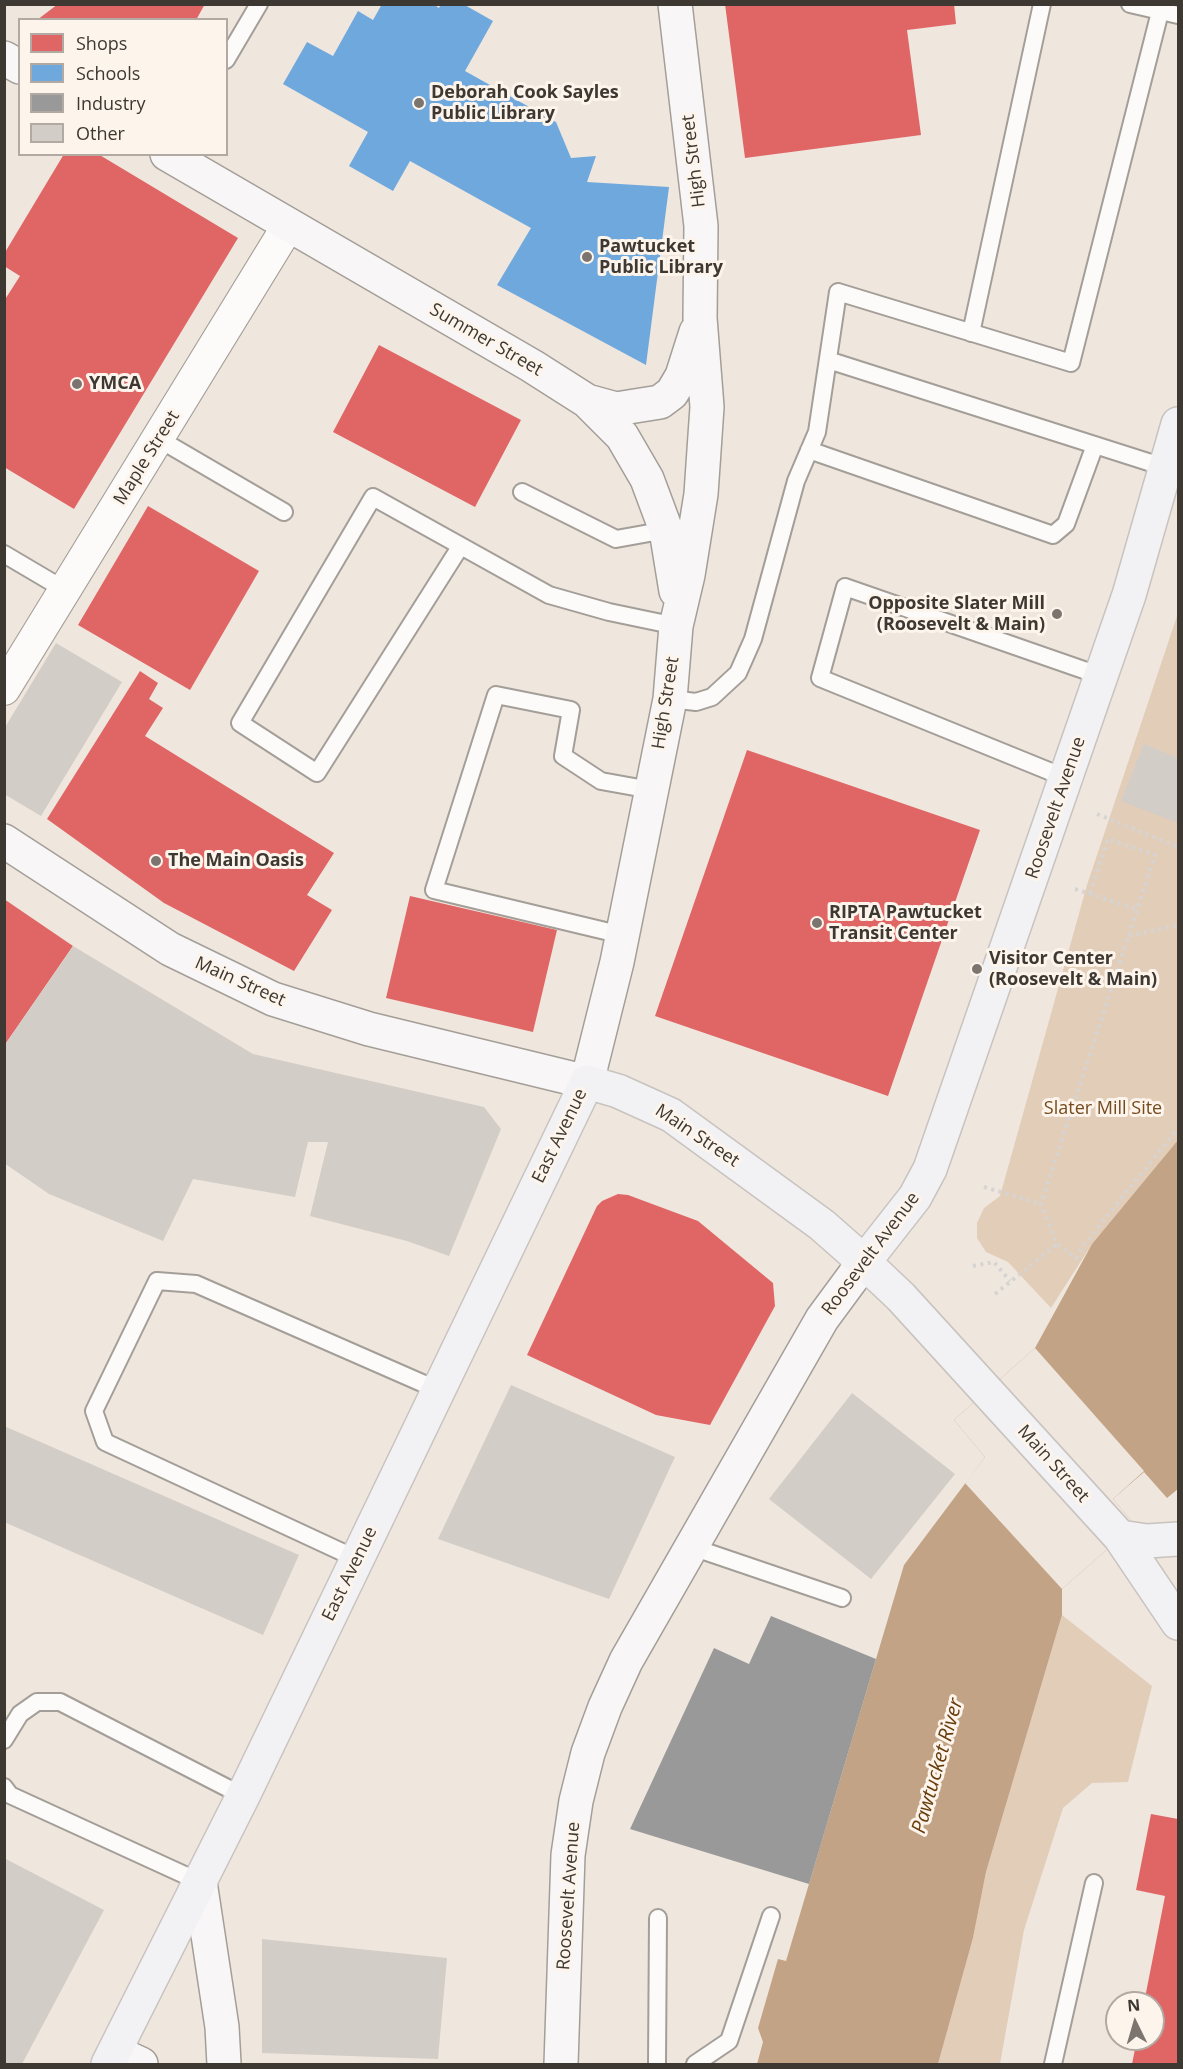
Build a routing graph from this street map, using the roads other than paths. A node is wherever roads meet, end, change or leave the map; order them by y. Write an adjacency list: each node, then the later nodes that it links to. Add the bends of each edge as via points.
1 (259, 4): 7 (lane)
2 (675, 4): 12 (main road, High Street, via 701,226)
3 (1042, 4): 13 (lane)
4 (1130, 4): 5 (lane)
5 (1161, 8): 6 (lane); 13 (lane, via 1071,363)
6 (1179, 15)
7 (228, 57)
8 (4, 58): 9 (main road)
9 (18, 66)
10 (171, 156): 11 (main road, Summer Street)
11 (288, 226): 15 (main road, Summer Street); 17 (street, Maple Street)
12 (700, 318): 15 (main road, High Street, via 682,376 672,393 660,402 615,409); 27 (main road, High Street, via 707,407 701,494)
13 (971, 333): 14 (lane, via 838,292)
14 (828, 360): 18 (lane); 19 (lane, via 817,432)
15 (587, 401): 23 (main road, Summer Street, via 608,420 635,455)
16 (1179, 424): 20 (main road, Roosevelt Avenue)
17 (159, 439): 22 (lane); 26 (street, Maple Street)
18 (1095, 445): 19 (lane, via 1066,524 1053,536); 20 (lane)
19 (809, 450): 30 (lane, via 796,481 765,603 738,673 712,697 696,702)
20 (1167, 468): 28 (main road, Roosevelt Avenue)
21 (522, 492): 23 (lane, via 616,539)
22 (284, 512)
23 (666, 530): 27 (main road, Summer Street, via 676,587)
24 (460, 547): 24 (lane, via 373,497 240,723 317,773); 27 (lane, via 549,595)
25 (4, 554): 26 (lane)
26 (65, 590): 29 (street, Maple Street)
27 (676, 626): 30 (main road, High Street)
28 (1101, 676): 31 (main road, Roosevelt Avenue); 31 (lane, via 844,587 820,678)
29 (4, 690)
30 (670, 699): 32 (main road, High Street)
31 (1066, 778): 36 (main road, Roosevelt Avenue, via 930,1169 915,1197)
32 (651, 790): 34 (main road, High Street); 34 (lane, via 601,781 563,756 571,710 496,695 434,890)
33 (4, 841): 35 (main road, Main Street, via 170,949 273,999 369,1029)
34 (622, 935): 35 (main road, High Street)
35 (587, 1082): 36 (main road, Main Street, via 645,1102 686,1124); 37 (main road, East Avenue)
36 (864, 1262): 38 (main road, Main Street, via 901,1297); 40 (main road, Roosevelt Avenue, via 822,1318)
37 (438, 1390): 41 (main road, East Avenue); 41 (lane, via 196,1284 158,1281 94,1411 105,1442)
38 (1120, 1538): 39 (main road); 43 (main road, Main Street)
39 (1179, 1539)
40 (692, 1546): 42 (lane); 53 (main road, Roosevelt Avenue, via 605,1707 579,1791 568,1855)
41 (357, 1559): 46 (main road, East Avenue)
42 (842, 1598)
43 (1179, 1623)
44 (4, 1740): 46 (lane, via 20,1714 37,1702 60,1702)
45 (4, 1787): 47 (lane, via 10,1795)
46 (243, 1796): 47 (main road, East Avenue)
47 (200, 1882): 51 (main road, East Avenue); 52 (main road, via 214,1953)
48 (1095, 1883): 56 (lane)
49 (771, 1916): 55 (lane, via 729,2041)
50 (658, 1918): 54 (lane)
51 (122, 2060)
52 (224, 2064)
53 (561, 2064)
54 (657, 2064)
55 (696, 2064)
56 (1053, 2064)

